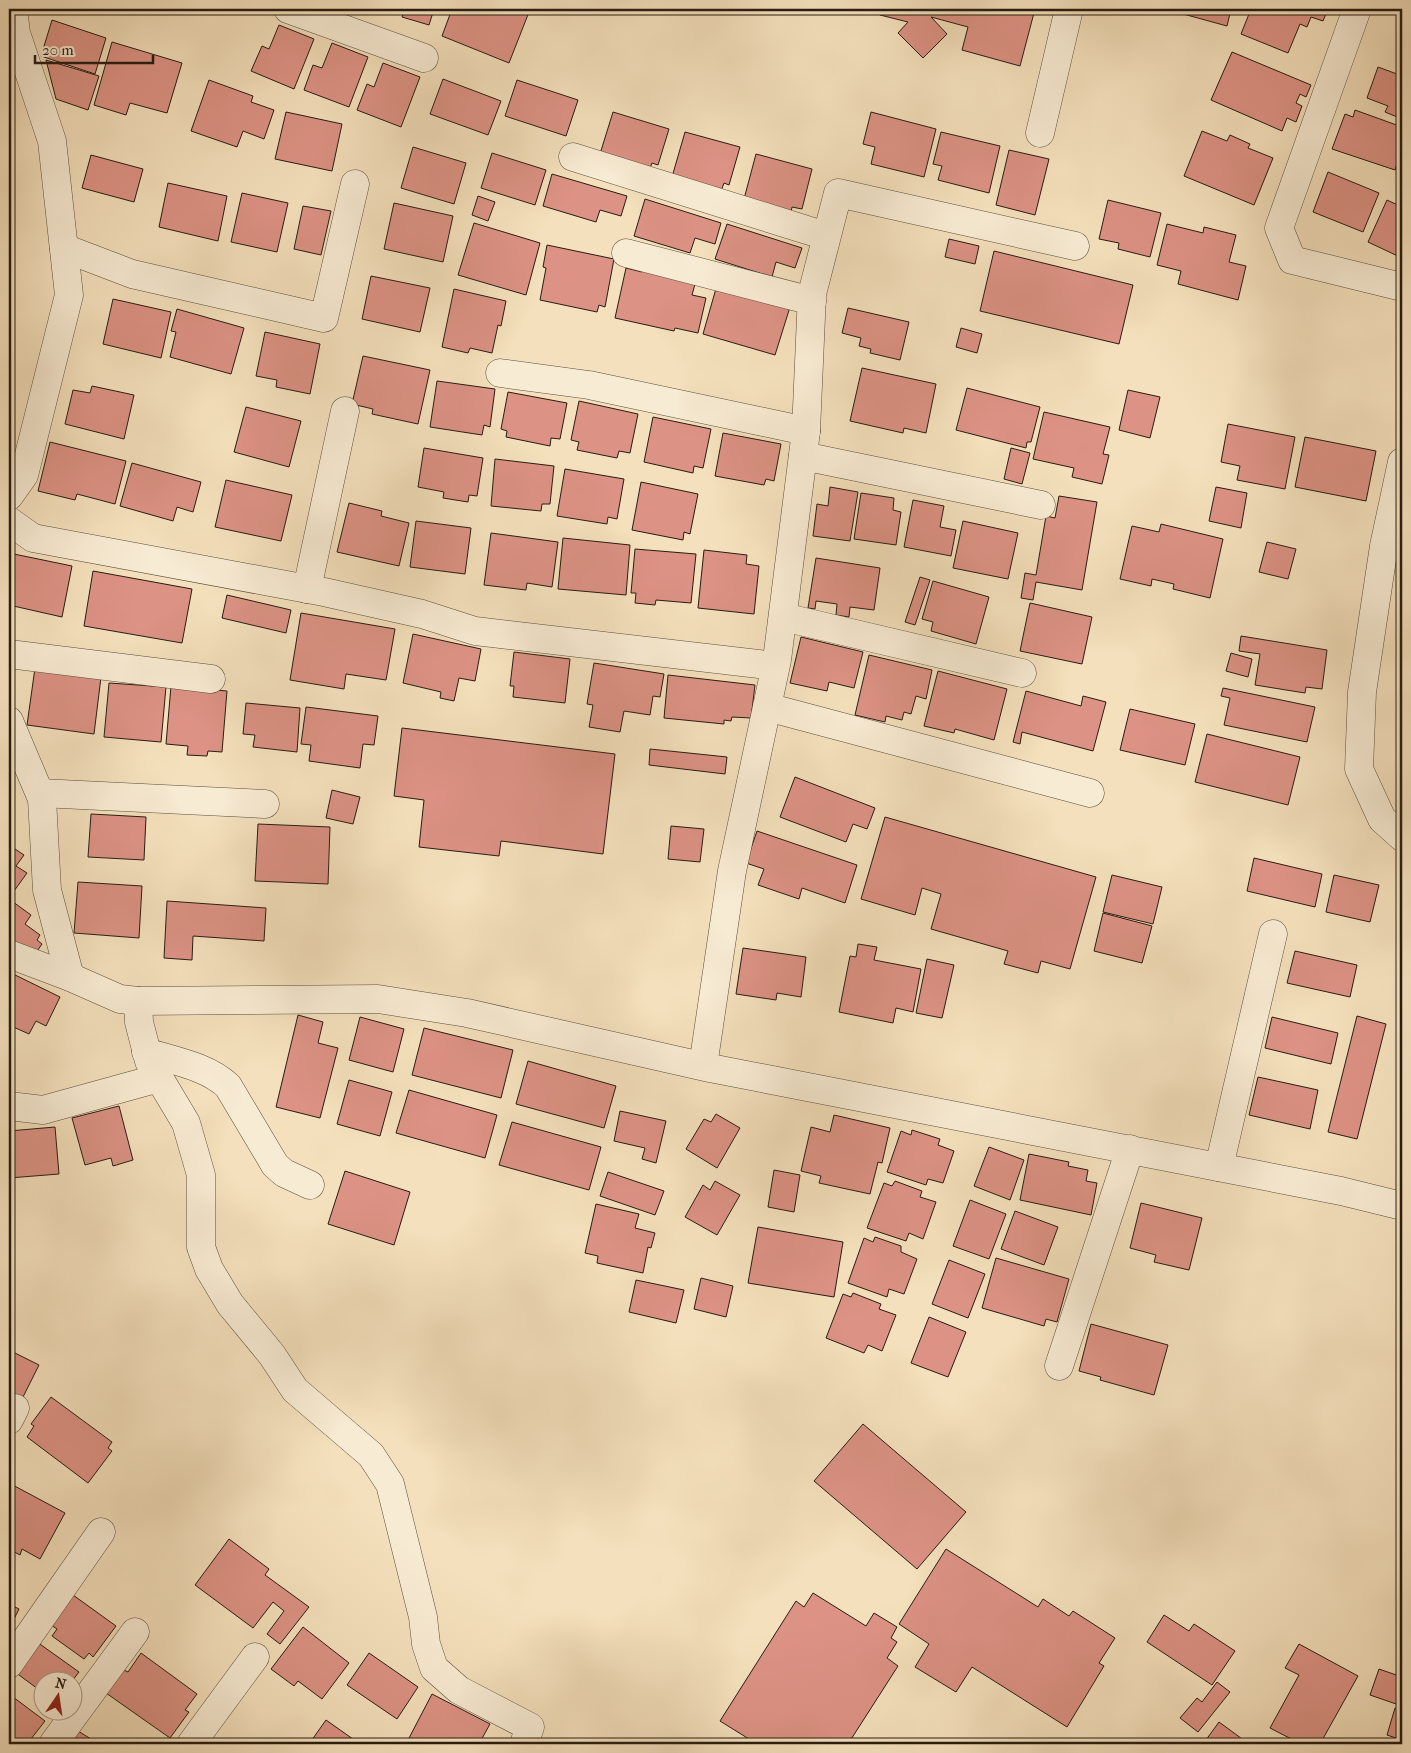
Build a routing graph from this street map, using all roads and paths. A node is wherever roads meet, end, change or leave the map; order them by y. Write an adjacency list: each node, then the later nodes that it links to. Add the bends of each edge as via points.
1 (13, 9): 11 (street, via 16,33 52,141)
2 (288, 9): 5 (street)
3 (1069, 9): 6 (street)
4 (1357, 9): 13 (street, via 1279,228 1292,260)
5 (424, 58)
6 (1040, 133)
7 (572, 157): 9 (street)
8 (355, 184): 11 (street, via 324,318 132,274)
9 (826, 236): 10 (street, via 838,193); 14 (street)
10 (1075, 246)
11 (64, 248): 19 (street, via 69,295 24,475)
12 (626, 253): 14 (street)
13 (1402, 287)
14 (812, 300): 17 (street)
15 (500, 372): 17 (street, via 589,385)
16 (345, 411): 22 (street)
17 (804, 444): 20 (street); 23 (street)
18 (1402, 462): 33 (street, via 1384,546 1362,692 1359,770 1382,819)
19 (9, 496)
20 (1040, 505)
21 (9, 521): 22 (street, via 33,538)
22 (307, 589): 25 (street, via 422,614 475,631)
23 (783, 616): 25 (street); 26 (street)
24 (9, 654): 27 (street)
25 (775, 666): 28 (street)
26 (1022, 673)
27 (211, 679)
28 (767, 707): 30 (street); 39 (street, via 732,871)
29 (9, 721): 31 (street)
30 (1090, 793)
31 (40, 794): 32 (street); 36 (street, via 46,890)
32 (265, 804)
33 (1402, 837)
34 (1273, 934): 43 (street)
35 (9, 954): 36 (street)
36 (70, 976): 37 (street, via 120,999)
37 (138, 1002): 38 (street); 39 (street, via 378,999 466,1013)
38 (146, 1052): 40 (street); 44 (street, via 219,1077 228,1086 275,1164 284,1173)
39 (703, 1066): 42 (street)
40 (159, 1078): 41 (street, via 43,1110); 53 (street, via 186,1123 201,1175 201,1248 209,1269 230,1304 272,1355 295,1390 371,1455 390,1484 434,1668 459,1690 530,1727)
41 (9, 1106)
42 (1130, 1149): 43 (street); 46 (street)
43 (1219, 1166): 45 (street)
44 (310, 1184)
45 (1402, 1206)
46 (1059, 1366)
47 (101, 1532): 50 (street)
48 (135, 1632): 51 (street)
49 (256, 1657): 52 (street)
50 (9, 1664)
51 (53, 1744)
52 (191, 1744)
53 (524, 1744)

